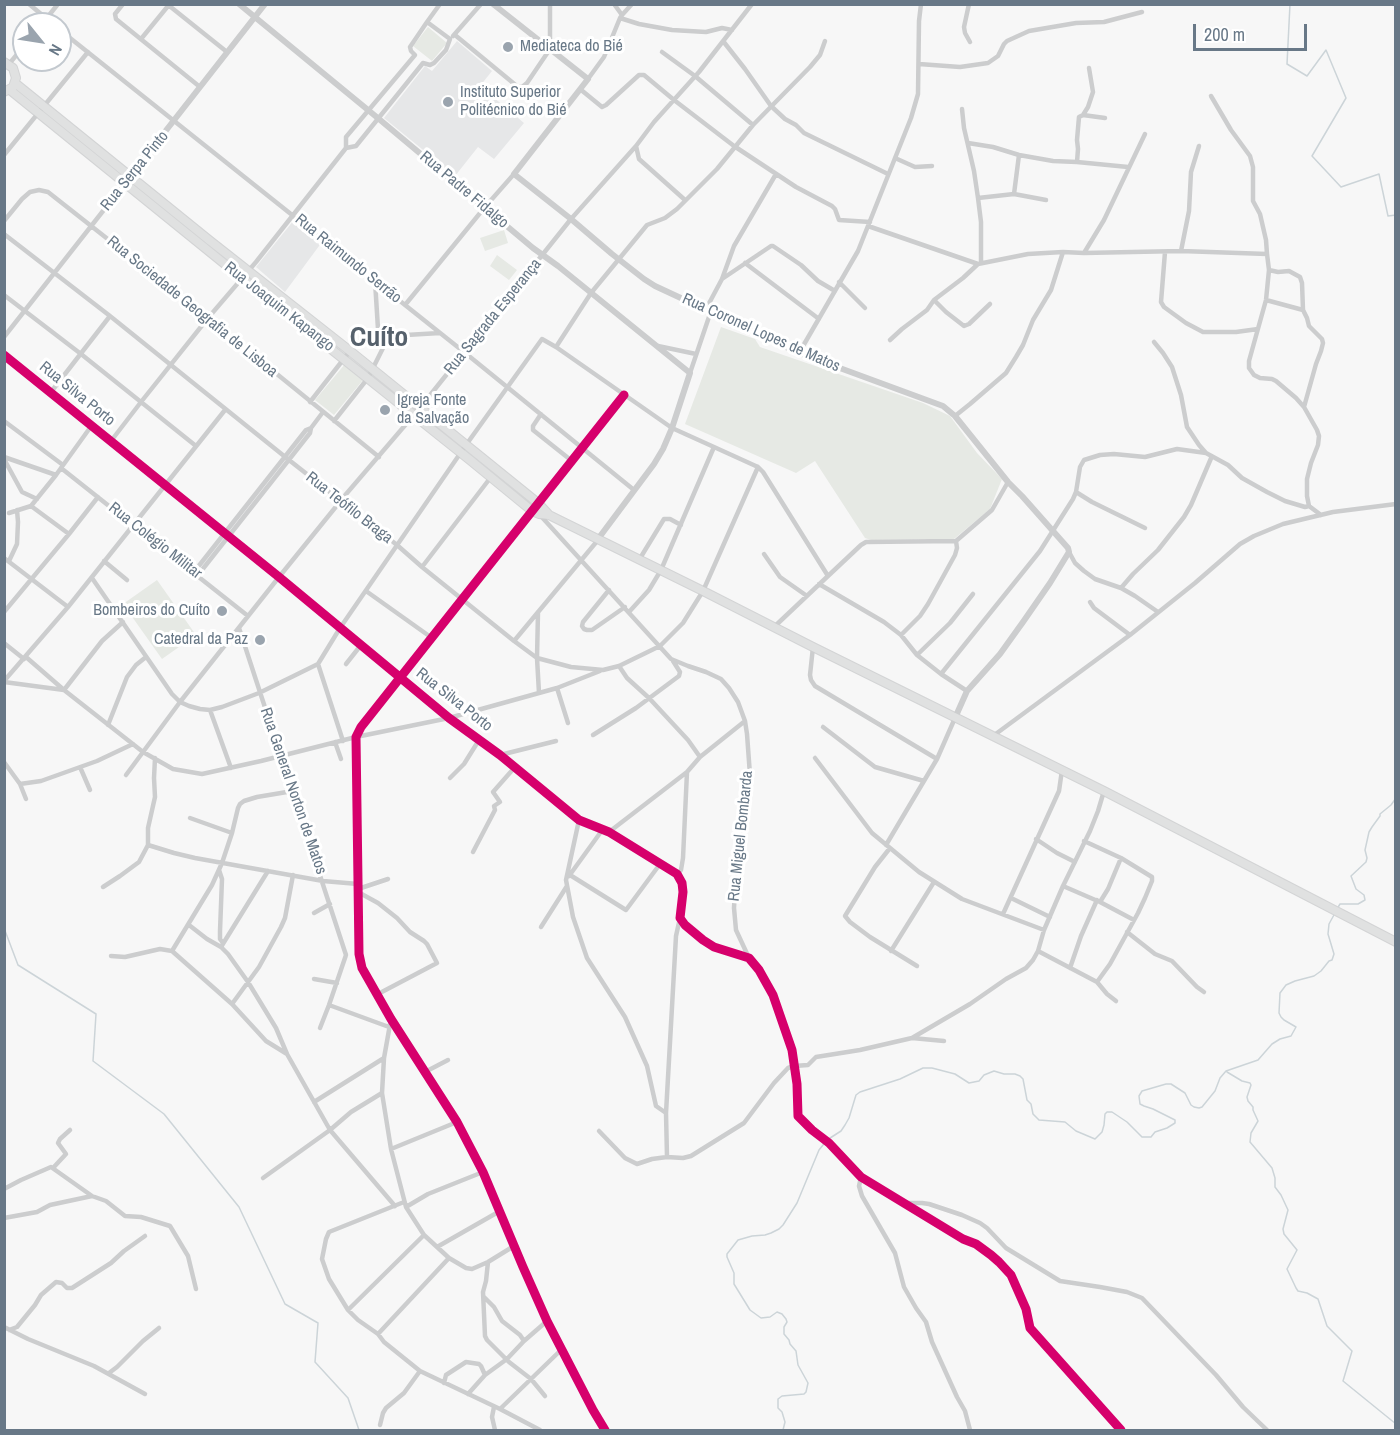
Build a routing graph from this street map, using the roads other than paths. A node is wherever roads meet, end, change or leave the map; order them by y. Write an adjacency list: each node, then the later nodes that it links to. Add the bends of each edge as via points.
1 (123, 4): 21 (street, via 114,17)
2 (239, 4): 16 (street, Rua Padre Fidalgo)
3 (265, 4): 16 (street, Rua Serpa Pinto)
4 (440, 4): 17 (street)
5 (481, 4): 19 (street)
6 (493, 4): 26 (street)
7 (550, 4): 26 (street)
8 (614, 4): 15 (street)
9 (632, 4): 15 (street)
10 (752, 4): 18 (street, Rua Sagrada Esperança)
11 (921, 4): 33 (street)
12 (969, 4): 25 (street, via 964,27)
13 (168, 5): 21 (street); 28 (street)
14 (1142, 12): 33 (street, via 1104,22 1029,31 1007,41 988,63 960,67)
15 (621, 16): 18 (street, via 672,30); 36 (street, via 604,57)
16 (255, 17): 28 (street, Rua Serpa Pinto); 45 (street, Rua Padre Fidalgo)
17 (427, 21): 22 (street); 30 (street, via 410,47)
18 (732, 30): 23 (street, Rua Sagrada Esperança)
19 (454, 34): 22 (street); 26 (street, via 518,87 527,83)
20 (72, 39): 27 (street, Rua Raimundo Serrão)
21 (141, 39): 37 (street)
22 (450, 39): 32 (street, via 434,63)
23 (723, 41): 35 (street, Rua Sagrada Esperança); 43 (street)
24 (825, 41): 43 (street, via 820,55)
25 (970, 42)
26 (550, 49): 36 (street)
27 (88, 52): 42 (street); 50 (street, Rua Raimundo Serrão)
28 (227, 52): 37 (street, Rua Serpa Pinto)
29 (662, 52): 35 (street)
30 (415, 55): 32 (street); 45 (street)
31 (7, 63): 38 (main road, via 16,73)
32 (423, 63): 49 (street)
33 (919, 64): 62 (street, via 918,94)
34 (1089, 68): 47 (street, via 1093,92)
35 (695, 76): 41 (street, Rua Sagrada Esperança); 51 (street)
36 (588, 79): 39 (street)
37 (200, 87): 50 (street, Rua Serpa Pinto)
38 (10, 89): 42 (main road, Rua Joaquim Kapango); 46 (main road, Rua Joaquim Kapango)
39 (580, 89): 41 (street, via 602,106 641,74); 66 (street)
40 (1211, 96): 86 (street, via 1250,156 1253,201 1260,214)
41 (674, 100): 55 (street, Rua Sagrada Esperança); 56 (street)
42 (44, 106): 46 (street); 53 (main road, Rua Joaquim Kapango)
43 (771, 106): 51 (street); 68 (street, via 804,133)
44 (962, 109): 54 (street)
45 (368, 110): 49 (street, Rua Padre Fidalgo); 59 (street, via 346,137)
46 (38, 113): 58 (main road, Rua Joaquim Kapango); 61 (street)
47 (1083, 115): 48 (street); 63 (street, via 1079,117)
48 (1105, 118)
49 (379, 119): 59 (street, via 356,146); 74 (street, Rua Padre Fidalgo)
50 (175, 121): 69 (street, Rua Serpa Pinto); 75 (street, Rua Raimundo Serrão)
51 (753, 125): 56 (street)
52 (1145, 134): 65 (street)
53 (86, 140): 58 (main road); 69 (main road, Rua Joaquim Kapango)
54 (968, 143): 60 (street); 71 (street)
55 (636, 146): 72 (street, via 639,159); 76 (street, Rua Sagrada Esperança)
56 (734, 146): 67 (street); 72 (street)
57 (1199, 146): 82 (street, via 1191,172)
58 (81, 147): 69 (main road, Rua Joaquim Kapango)
59 (346, 148): 75 (street)
60 (1019, 154): 63 (street); 70 (street)
61 (4, 155)
62 (895, 158): 64 (street, via 919,168); 68 (street)
63 (1077, 162): 65 (street)
64 (932, 166)
65 (1128, 167): 85 (street)
66 (514, 174): 74 (street); 76 (street, Rua Coronel Lopes de Matos)
67 (776, 174): 78 (street, via 832,206 839,220); 95 (street, via 734,246)
68 (888, 174): 78 (street)
69 (128, 180): 79 (street, Rua Serpa Pinto); 81 (main road, Rua Joaquim Kapango)
70 (1014, 194): 71 (street); 73 (street)
71 (978, 198): 90 (street)
72 (685, 200): 88 (street, via 665,218 647,225)
73 (1046, 200)
74 (485, 207): 87 (street, Rua Padre Fidalgo); 104 (street)
75 (292, 214): 91 (street); 96 (street, Rua Raimundo Serrão)
76 (571, 219): 87 (street, Rua Sagrada Esperança); 88 (street, Rua Coronel Lopes de Matos)
77 (4, 220): 79 (street, Rua Sociedade Geografia de Lisboa, via 30,192 39,190 48,192)
78 (869, 224): 90 (street); 97 (street)
79 (91, 226): 93 (street, Rua Serpa Pinto); 111 (street, Rua Sociedade Geografia de Lisboa)
80 (4, 234): 93 (street, Rua Teófilo Braga)
81 (206, 243): 91 (main road, Rua Joaquim Kapango); 94 (main road, Rua Joaquim Kapango)
82 (1181, 250): 84 (street); 86 (street)
83 (1063, 252): 85 (street); 90 (street); 144 (street, via 1051,290 1006,373)
84 (1165, 252): 85 (street); 115 (street, via 1161,302 1164,307 1203,332)
85 (1084, 253)
86 (1267, 254): 92 (street)
87 (543, 255): 99 (street, Rua Padre Fidalgo); 124 (street, Rua Sagrada Esperança)
88 (618, 259): 99 (street); 106 (street, Rua Coronel Lopes de Matos, via 649,283)
89 (745, 263): 95 (street); 98 (street, via 773,246); 113 (street)
90 (979, 263): 101 (street)
91 (248, 270): 94 (street); 109 (main road, Rua Joaquim Kapango)
92 (1269, 270): 102 (street); 107 (street, via 1289,271 1300,277)
93 (55, 273): 108 (street, Rua Serpa Pinto); 110 (street, Rua Teófilo Braga)
94 (242, 278): 111 (street); 112 (main road, Rua Joaquim Kapango)
95 (722, 279): 106 (street)
96 (375, 280): 104 (street, Rua Raimundo Serrão); 114 (street)
97 (839, 282): 98 (street); 105 (street)
98 (835, 291): 113 (street)
99 (591, 293): 121 (street, Rua Padre Fidalgo); 122 (street)
100 (4, 295): 108 (street)
101 (934, 300): 103 (street, via 964,326); 119 (street)
102 (1266, 300): 107 (street); 115 (street)
103 (990, 304)
104 (405, 305): 116 (street, Rua Raimundo Serrão)
105 (865, 308)
106 (709, 310): 126 (street); 127 (street, Rua Coronel Lopes de Matos)
107 (1303, 310): 139 (street, via 1309,326 1323,343)
108 (25, 311): 118 (street, Rua Serpa Pinto); 125 (street)
109 (300, 312): 112 (main road); 123 (main road, Rua Joaquim Kapango)
110 (110, 316): 125 (street); 130 (street, Rua Teófilo Braga)
111 (208, 318): 130 (street); 138 (street, Rua Sociedade Geografia de Lisboa)
112 (294, 319): 129 (main road, Rua Joaquim Kapango)
113 (819, 319): 127 (street)
114 (378, 329): 117 (street); 123 (street)
115 (1258, 329): 139 (street, via 1249,369 1260,378 1276,381)
116 (441, 333): 117 (street); 124 (street, Rua Raimundo Serrão)
117 (389, 336): 131 (street)
118 (4, 337)
119 (890, 340)
120 (1154, 342): 154 (street, via 1172,367 1187,427)
121 (655, 345): 126 (street); 132 (street, Rua Padre Fidalgo)
122 (556, 347): 134 (street, via 540,340); 136 (street)
123 (350, 351): 129 (street); 131 (main road, Rua Joaquim Kapango)
124 (464, 352): 134 (street, Rua Raimundo Serrão); 142 (street, Rua Sagrada Esperança)
125 (81, 354): 135 (street); 137 (street)
126 (696, 354): 132 (street)
127 (799, 354): 144 (street, Rua Coronel Lopes de Matos, via 943,405)
128 (4, 355): 135 (street, Rua Silva Porto)
129 (344, 358): 133 (main road, Rua Joaquim Kapango); 138 (street)
130 (171, 365): 137 (street); 140 (street, Rua Teófilo Braga)
131 (373, 370): 133 (street); 142 (main road, Rua Joaquim Kapango)
132 (690, 373): 148 (street)
133 (368, 378): 142 (main road, Rua Joaquim Kapango); 146 (street)
134 (507, 387): 143 (street, Rua Raimundo Serrão); 153 (street)
135 (51, 392): 147 (street, Rua Silva Porto)
136 (624, 395): 148 (street); 151 (street)
137 (141, 402): 149 (street); 150 (street)
138 (310, 402): 141 (street, Rua Sociedade Geografia de Lisboa)
139 (1304, 407): 174 (street, via 1319,436 1307,478)
140 (225, 410): 150 (street); 158 (street, Rua Teófilo Braga)
141 (323, 412): 146 (street, Rua Sociedade Geografia de Lisboa); 158 (street)
142 (417, 412): 153 (main road, Rua Joaquim Kapango); 156 (street, Rua Sagrada Esperança)
143 (541, 414): 151 (street, Rua Raimundo Serrão); 159 (street, via 533,430)
144 (955, 416): 164 (street, Rua Coronel Lopes de Matos)
145 (4, 421): 160 (street, Rua Colégio Militar)
146 (334, 421): 156 (street, Rua Sociedade Geografia de Lisboa)
147 (92, 425): 149 (street, Rua Silva Porto); 160 (street)
148 (672, 428): 152 (street); 166 (street, via 654,464)
149 (111, 441): 165 (street, Rua Silva Porto)
150 (196, 446): 165 (street)
151 (583, 447): 159 (street); 166 (street, Rua Raimundo Serrão)
152 (714, 447): 161 (street); 181 (street)
153 (463, 449): 162 (main road, Rua Joaquim Kapango); 188 (street)
154 (1206, 453): 155 (street); 167 (street, via 1178,449 1145,457 1100,455 1082,463)
155 (1212, 456): 174 (street, via 1267,492); 204 (street, via 1184,517)
156 (379, 457): 170 (street, Rua Sagrada Esperança)
157 (4, 458): 163 (street); 169 (street, via 22,492)
158 (286, 459): 170 (street, Rua Teófilo Braga); 185 (street)
159 (572, 461): 171 (street)
160 (62, 467): 163 (street); 168 (street, Rua Colégio Militar)
161 (758, 467): 198 (street); 207 (street, Rua Teófilo Braga)
162 (494, 473): 171 (main road, Rua Joaquim Kapango); 177 (main road, Rua Joaquim Kapango); 195 (street)
163 (56, 475): 169 (street)
164 (1008, 482): 183 (street, Rua Coronel Lopes de Matos); 187 (street, via 992,510)
165 (165, 485): 180 (street); 185 (street, Rua Silva Porto)
166 (634, 490): 186 (street)
167 (1076, 492): 182 (street); 183 (street)
168 (98, 497): 180 (street, Rua Colégio Militar); 184 (street)
169 (37, 499): 173 (street)
170 (342, 501): 188 (street, Rua Teófilo Braga); 199 (street, Rua Sagrada Esperança)
171 (538, 503): 177 (street); 178 (main road, Rua Joaquim Kapango)
172 (1395, 504): 179 (street)
173 (31, 506): 175 (street); 184 (street)
174 (1310, 506): 179 (street)
175 (17, 510): 176 (street); 192 (street, via 17,544)
176 (9, 513)
177 (535, 513): 178 (main road); 191 (street, Rua Miguel Bombarda); 210 (street)
178 (549, 515): 186 (main road)
179 (1321, 515): 217 (street, via 1283,524 1240,544)
180 (134, 525): 194 (street); 197 (street, Rua Colégio Militar)
181 (681, 525): 193 (street, via 664,519); 196 (street)
182 (1145, 528)
183 (1053, 530): 189 (street, Rua Coronel Lopes de Matos); 240 (street)
184 (69, 534): 201 (street)
185 (226, 535): 197 (street); 199 (street, Rua Silva Porto)
186 (598, 539): 191 (street); 193 (main road)
187 (956, 541): 198 (street, via 866,542); 223 (street, via 955,555 928,604)
188 (397, 545): 195 (street, Rua Teófilo Braga); 206 (street)
189 (1069, 552): 204 (street, via 1075,563 1095,579); 245 (street, via 1000,654)
190 (764, 554): 209 (street, via 780,578)
191 (581, 559): 205 (street, Rua Miguel Bombarda); 214 (street)
192 (7, 560): 201 (street)
193 (639, 560): 196 (main road)
194 (104, 561): 200 (street); 202 (street)
195 (422, 567): 210 (street, Rua Teófilo Braga)
196 (661, 570): 207 (main road); 216 (street)
197 (196, 573): 218 (street, Rua Colégio Militar)
198 (828, 576): 203 (street)
199 (279, 577): 218 (street, Rua Sagrada Esperança); 222 (street, Rua Silva Porto)
200 (92, 578): 212 (street); 219 (street)
201 (32, 579): 212 (street); 215 (street)
202 (127, 580)
203 (819, 584): 209 (street); 223 (street)
204 (1121, 588): 217 (street)
205 (609, 590): 213 (street, Rua Miguel Bombarda); 213 (street, via 583,622 584,629 590,631)
206 (366, 591): 222 (street); 225 (street)
207 (703, 591): 220 (main road); 229 (street, Rua Teófilo Braga, via 683,623)
208 (972, 594): 231 (street)
209 (807, 596): 220 (street)
210 (462, 600): 225 (street); 226 (street, Rua Teófilo Braga)
211 (1090, 602): 224 (street)
212 (68, 607): 233 (street)
213 (625, 607): 216 (street, Rua Miguel Bombarda)
214 (538, 611): 226 (street); 234 (street)
215 (4, 612)
216 (629, 612): 229 (street, Rua Miguel Bombarda)
217 (1158, 612): 224 (street)
218 (248, 616): 221 (street, Rua Sagrada Esperança)
219 (123, 622): 232 (street); 244 (street, via 102,641)
220 (774, 627): 230 (main road)
221 (239, 628): 246 (street, Rua General Norton de Matos); 249 (street, Rua Sagrada Esperança)
222 (340, 628): 228 (street, Rua Silva Porto); 236 (street)
223 (901, 635): 231 (street)
224 (1130, 635): 258 (street)
225 (432, 638): 241 (street)
226 (514, 641): 234 (street, Rua Teófilo Braga)
227 (4, 643): 233 (street)
228 (361, 645): 237 (street); 241 (street, Rua Silva Porto)
229 (660, 646): 235 (street, Rua Miguel Bombarda); 238 (street, Rua Teófilo Braga)
230 (813, 647): 251 (main road); 272 (street, via 810,675 815,686)
231 (917, 656): 240 (street)
232 (146, 657): 249 (street); 255 (street, via 127,677)
233 (25, 658): 242 (street); 244 (street)
234 (537, 658): 239 (street, Rua Teófilo Braga); 247 (street)
235 (672, 659): 248 (street, via 680,675); 253 (street, Rua Miguel Bombarda, via 725,683)
236 (318, 664): 246 (street); 261 (street)
237 (346, 664)
238 (619, 666): 239 (street, Rua Teófilo Braga); 248 (street)
239 (603, 670): 243 (street)
240 (941, 674): 245 (street)
241 (401, 678): 252 (street, Rua Silva Porto); 259 (street)
242 (4, 682): 244 (street)
243 (557, 688): 247 (street); 254 (street)
244 (64, 690): 255 (street)
245 (967, 691): 251 (street)
246 (259, 693): 250 (street); 267 (street, Rua General Norton de Matos)
247 (539, 693): 252 (street)
248 (649, 698): 257 (street); 268 (street)
249 (180, 702): 250 (street); 265 (street, Rua Sagrada Esperança)
250 (210, 710): 276 (street)
251 (955, 717): 258 (main road); 272 (street)
252 (449, 718): 259 (street); 260 (street, Rua Silva Porto)
253 (745, 721): 268 (street); 333 (street, Rua Miguel Bombarda, via 749,793 734,908 736,930)
254 (568, 723)
255 (108, 725): 264 (street)
256 (823, 727): 281 (street, via 875,767)
257 (593, 735)
258 (993, 736): 277 (main road)
259 (356, 737): 261 (street); 312 (street)
260 (479, 740): 266 (street, Rua Silva Porto); 280 (street, via 464,765)
261 (343, 741): 263 (street)
262 (556, 741): 266 (street)
263 (335, 742): 267 (street); 271 (street)
264 (133, 744): 265 (street); 274 (street)
265 (143, 752): 269 (street); 279 (street, Rua Sagrada Esperança)
266 (500, 755): 275 (street, Rua Silva Porto)
267 (282, 756): 276 (street); 284 (street, Rua General Norton de Matos)
268 (700, 757): 278 (street)
269 (155, 758): 276 (street, via 173,769 192,773); 294 (street, via 155,797)
270 (815, 758): 295 (street, via 867,828)
271 (341, 759)
272 (937, 759): 281 (street)
273 (4, 762): 282 (street)
274 (80, 767): 282 (street); 283 (street)
275 (515, 767): 288 (street, Rua Silva Porto); 296 (street, via 493,792 500,802 494,806)
276 (231, 768)
277 (1062, 770): 285 (main road); 292 (street, via 1059,791)
278 (687, 772): 290 (street); 303 (street, via 683,858)
279 (126, 775)
280 (450, 778)
281 (924, 781): 295 (street)
282 (20, 784): 286 (street)
283 (90, 790)
284 (293, 791): 291 (street, via 240,804); 307 (street, Rua General Norton de Matos)
285 (1104, 791): 293 (street); 325 (main road)
286 (26, 799)
287 (190, 818): 291 (street)
288 (579, 820): 289 (street, Rua Silva Porto); 309 (street)
289 (603, 830): 290 (street, Rua Silva Porto); 305 (street)
290 (609, 832): 300 (street, Rua Silva Porto)
291 (232, 833): 299 (street)
292 (1036, 839): 298 (street); 313 (street)
293 (1084, 841): 297 (street); 298 (street)
294 (148, 845): 299 (street); 311 (street, via 139,862)
295 (888, 847): 308 (street); 328 (street, via 845,916)
296 (473, 852)
297 (1121, 858): 314 (street); 320 (street, via 1152,877)
298 (1075, 862): 310 (street)
299 (222, 863): 301 (street); 302 (street)
300 (660, 864): 303 (street, Rua Silva Porto); 305 (street, via 626,910)
301 (219, 870): 321 (street); 326 (street)
302 (268, 871): 304 (street); 326 (street)
303 (677, 874): 319 (street, via 683,892)
304 (293, 875): 307 (street); 337 (street, via 285,918)
305 (570, 875): 309 (street)
306 (388, 879): 312 (street)
307 (323, 881): 312 (street); 315 (street, Rua General Norton de Matos)
308 (934, 882): 317 (street, via 962,899); 328 (street)
309 (566, 883): 322 (street); 357 (street, via 587,958 625,1017 647,1066 656,1107)
310 (1063, 886): 314 (street); 318 (street)
311 (103, 887)
312 (358, 888): 330 (street); 341 (street, via 424,940 437,963)
313 (1011, 898): 317 (street); 318 (street)
314 (1099, 901): 320 (street); 335 (street)
315 (330, 904): 316 (street); 331 (street, Rua General Norton de Matos)
316 (314, 913)
317 (1003, 914): 323 (street)
318 (1050, 917): 323 (street)
319 (680, 918): 333 (street, via 714,947); 357 (street)
320 (1134, 920): 324 (street)
321 (189, 925): 326 (street); 327 (street)
322 (541, 927)
323 (1044, 930): 329 (street)
324 (1127, 932): 338 (street); 340 (street, via 1155,954 1172,961)
325 (1395, 942)
326 (222, 945): 337 (street)
327 (172, 951): 332 (street); 343 (street)
328 (891, 951): 334 (street)
329 (1038, 951): 335 (street); 348 (street, via 1026,968)
330 (359, 954): 331 (street); 341 (street, via 362,968)
331 (346, 955): 339 (street)
332 (111, 956)
333 (749, 958): 353 (street, via 776,1001)
334 (917, 966)
335 (1070, 968): 338 (street)
336 (314, 979): 339 (street)
337 (248, 982): 343 (street); 350 (street)
338 (1097, 982): 342 (street)
339 (337, 983): 344 (street)
340 (1204, 992)
341 (378, 994): 345 (street)
342 (1116, 1001)
343 (232, 1004): 350 (street, via 266,1041)
344 (329, 1005): 346 (street); 347 (street)
345 (391, 1019): 346 (street); 354 (street)
346 (389, 1027): 351 (street)
347 (320, 1028)
348 (912, 1038): 349 (street); 353 (street, via 816,1057 808,1065)
349 (944, 1041)
350 (287, 1054): 356 (street)
351 (384, 1058): 355 (street); 356 (street)
352 (448, 1060): 354 (street)
353 (794, 1066): 363 (street, via 774,1083 738,1127 691,1156); 366 (street, via 798,1116)
354 (425, 1072): 358 (street)
355 (382, 1093): 360 (street); 362 (street)
356 (314, 1102): 360 (street)
357 (666, 1113): 363 (street)
358 (458, 1122): 362 (street); 365 (street)
359 (70, 1130): 364 (street, via 58,1143 66,1154)
360 (330, 1130): 367 (street); 372 (street)
361 (599, 1131): 363 (street, via 625,1158 637,1164)
362 (391, 1149): 371 (street)
363 (667, 1157)
364 (53, 1168): 368 (street); 369 (street)
365 (483, 1172): 371 (street); 373 (street)
366 (861, 1177): 370 (street); 406 (street, via 859,1186 864,1201 895,1253 904,1287 926,1322)
367 (263, 1178)
368 (4, 1189)
369 (93, 1196): 374 (street); 381 (street, via 125,1216 170,1226 188,1256)
370 (906, 1203): 407 (street, via 992,1255 1010,1274 1030,1328); 408 (street, via 929,1204 980,1223 1006,1248 1060,1281 1140,1297)
371 (405, 1205): 372 (street); 375 (street)
372 (395, 1206): 383 (street, via 327,1236 322,1259)
373 (500, 1212): 377 (street); 378 (street)
374 (4, 1218)
375 (424, 1235): 378 (street); 383 (street)
376 (145, 1236): 386 (street, via 72,1288 56,1282 17,1327)
377 (514, 1246): 380 (street); 384 (street)
378 (437, 1247): 379 (street)
379 (450, 1258): 380 (street, via 469,1269); 387 (street)
380 (488, 1262): 382 (street)
381 (196, 1288)
382 (484, 1297): 388 (street); 390 (street, via 485,1335)
383 (348, 1310): 387 (street)
384 (548, 1321): 388 (street); 389 (street)
385 (159, 1328): 392 (street)
386 (7, 1329): 392 (street)
387 (378, 1334): 391 (street)
388 (524, 1341): 390 (street)
389 (562, 1349): 394 (street); 405 (street)
390 (507, 1359): 393 (street); 394 (street)
391 (420, 1371): 395 (street); 401 (street, via 404,1393 386,1408)
392 (109, 1373): 397 (street)
393 (484, 1375): 395 (street, via 479,1364 466,1362 446,1375); 396 (street)
394 (531, 1379): 398 (street); 400 (street)
395 (444, 1383): 396 (street)
396 (468, 1394): 399 (street)
397 (145, 1395)
398 (545, 1396)
399 (494, 1407): 400 (street); 403 (street)
400 (500, 1409): 402 (street)
401 (380, 1425)
402 (528, 1428): 404 (street)
403 (495, 1431)
404 (540, 1431)
405 (605, 1431)
406 (970, 1431)
407 (1121, 1431)
408 (1267, 1431)

